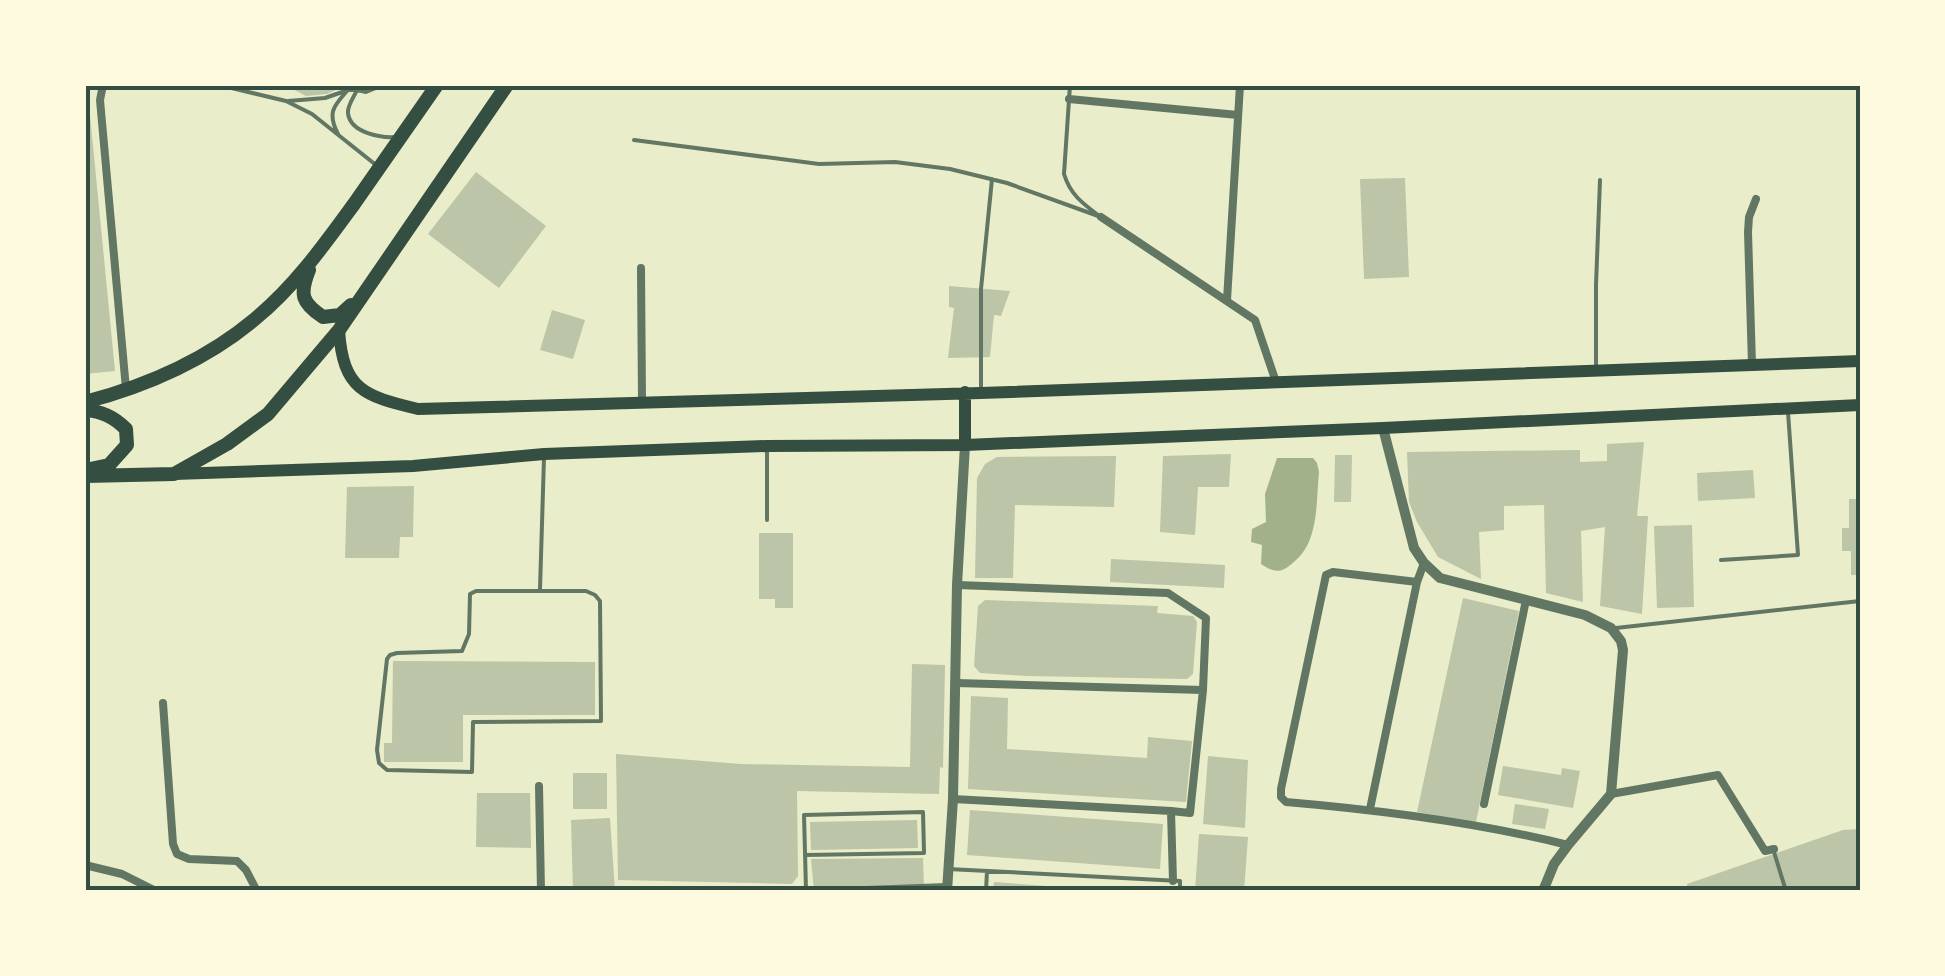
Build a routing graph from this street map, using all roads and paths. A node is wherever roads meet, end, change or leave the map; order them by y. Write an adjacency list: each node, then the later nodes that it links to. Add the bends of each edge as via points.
1 (103, 85): 30 (street)
2 (220, 85): 11 (lane)
3 (382, 85): 9 (lane)
4 (437, 85): 13 (highway)
5 (507, 85): 23 (highway)
6 (1070, 85): 10 (lane)
7 (1240, 85): 12 (street)
8 (350, 88): 9 (lane); 11 (lane); 14 (lane, via 332,114)
9 (357, 90): 13 (lane, via 348,108 352,123 380,138)
10 (1069, 99): 12 (street); 20 (lane, via 1067,186)
11 (286, 101): 14 (lane)
12 (1238, 115): 24 (street)
13 (401, 137): 16 (highway)
14 (340, 138): 16 (lane)
15 (634, 140): 17 (lane, via 818,164 895,162)
16 (380, 168): 21 (highway)
17 (992, 179): 20 (lane); 32 (lane, via 981,289)
18 (1600, 180): 28 (lane)
19 (1756, 199): 27 (street, via 1748,232)
20 (1102, 218): 24 (street)
21 (312, 261): 23 (highway, via 304,297 323,317 340,315); 30 (highway, via 256,319 221,344)
22 (641, 268): 33 (street)
23 (367, 292): 25 (highway)
24 (1226, 300): 29 (street, via 1256,320)
25 (339, 330): 33 (main road, via 346,370 379,400 418,409); 43 (highway, via 268,414)
26 (1860, 362): 27 (main road)
27 (1752, 364): 28 (main road)
28 (1596, 371): 29 (main road)
29 (1276, 382): 32 (main road)
30 (126, 391): 34 (highway)
31 (965, 392): 32 (main road); 33 (main road); 39 (main road)
32 (981, 393)
33 (642, 401)
34 (85, 402)
35 (1860, 406): 36 (main road)
36 (1788, 408): 38 (main road); 45 (lane, via 1798,555)
37 (85, 410): 42 (highway, via 114,417 126,428 127,445 108,466)
38 (1383, 428): 39 (main road); 46 (street, via 1414,548)
39 (965, 445): 40 (main road); 48 (street)
40 (768, 446): 41 (main road); 44 (lane)
41 (544, 454): 43 (main road); 49 (lane)
42 (85, 473): 43 (highway)
43 (174, 474)
44 (768, 520)
45 (1722, 560)
46 (1424, 563): 47 (street); 50 (street, via 1440,578)
47 (1417, 582): 60 (street); 60 (street, via 1326,575 1281,788 1286,802)
48 (958, 585): 53 (street); 54 (street, via 1168,593 1206,618)
49 (540, 591): 49 (lane, via 470,594 462,651 390,654 379,763 388,770 472,772 472,722 601,721 600,602 586,591)
50 (1526, 600): 52 (street); 59 (street)
51 (1860, 601): 52 (lane)
52 (1612, 628): 57 (street, via 1623,650)
53 (956, 683): 54 (street); 58 (street)
54 (1203, 690): 61 (street, via 1190,813)
55 (163, 703): 72 (street, via 178,854 237,861)
56 (539, 786): 73 (street)
57 (1611, 794): 62 (street); 63 (street, via 1718,776 1766,851)
58 (952, 798): 61 (street); 66 (street)
59 (1484, 804)
60 (1370, 809): 62 (street)
61 (1172, 811): 68 (street)
62 (1568, 845): 78 (street)
63 (1774, 850): 79 (lane)
64 (805, 855): 64 (lane, via 804,815 923,812 924,853); 70 (lane)
65 (85, 865): 71 (street)
66 (948, 869): 67 (lane); 69 (street)
67 (988, 871): 68 (lane); 76 (lane)
68 (1173, 881): 77 (lane, via 1180,881)
69 (947, 888): 70 (lane)
70 (806, 890): 75 (lane)
71 (156, 891)
72 (257, 891)
73 (541, 891)
74 (778, 891): 75 (lane)
75 (786, 891)
76 (986, 891)
77 (1180, 891)
78 (1542, 891)
79 (1786, 891)

